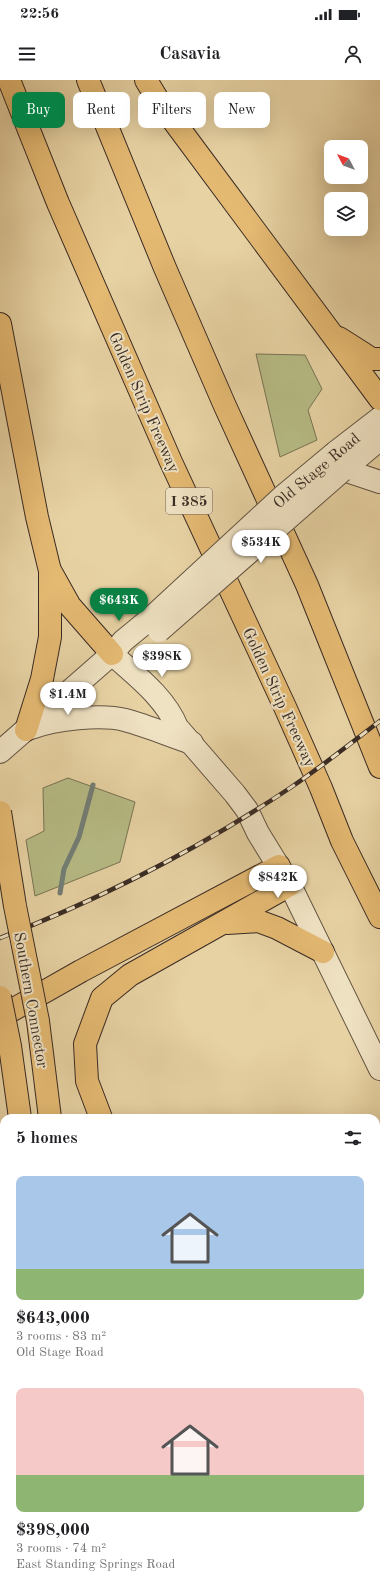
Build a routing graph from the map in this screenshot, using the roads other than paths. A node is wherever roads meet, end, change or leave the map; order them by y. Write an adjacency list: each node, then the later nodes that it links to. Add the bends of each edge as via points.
1 (9, 80): 21 (highway, Golden Strip Freeway / I 385, via 58,203 171,462 285,707 342,841)
2 (88, 80): 17 (highway, via 225,406 307,585)
3 (146, 80): 5 (highway, via 158,100)
4 (0, 324): 12 (highway)
5 (329, 332): 6 (highway, via 372,358); 7 (highway)
6 (380, 359)
7 (380, 400)
8 (380, 418): 10 (street, Old Stage Road)
9 (380, 439): 10 (street, Old Stage Road)
10 (341, 464): 11 (street); 13 (street, Old Stage Road, bridge, via 282,497 155,624 123,641)
11 (380, 482)
12 (50, 571): 13 (highway, via 70,606); 14 (highway, via 50,637 42,679)
13 (112, 654): 14 (street, Old Stage Road); 15 (street, via 122,675 159,721 177,727)
14 (26, 730): 15 (street, via 46,722 117,719); 16 (street, Old Stage Road)
15 (193, 744): 19 (street, via 247,810)
16 (0, 752)
17 (380, 767)
18 (0, 812): 28 (highway, Southern Connector, bridge, via 15,906 38,1021)
19 (279, 866): 20 (street); 25 (highway)
20 (290, 885): 22 (highway); 23 (street)
21 (380, 917)
22 (222, 923): 23 (highway, via 258,921); 29 (highway, via 130,975 102,998 85,1044 87,1081)
23 (323, 952): 26 (street)
24 (0, 998): 27 (highway, Southern Connector, bridge)
25 (0, 1017)
26 (380, 1069)
27 (19, 1114)
28 (50, 1114)
29 (99, 1114)

